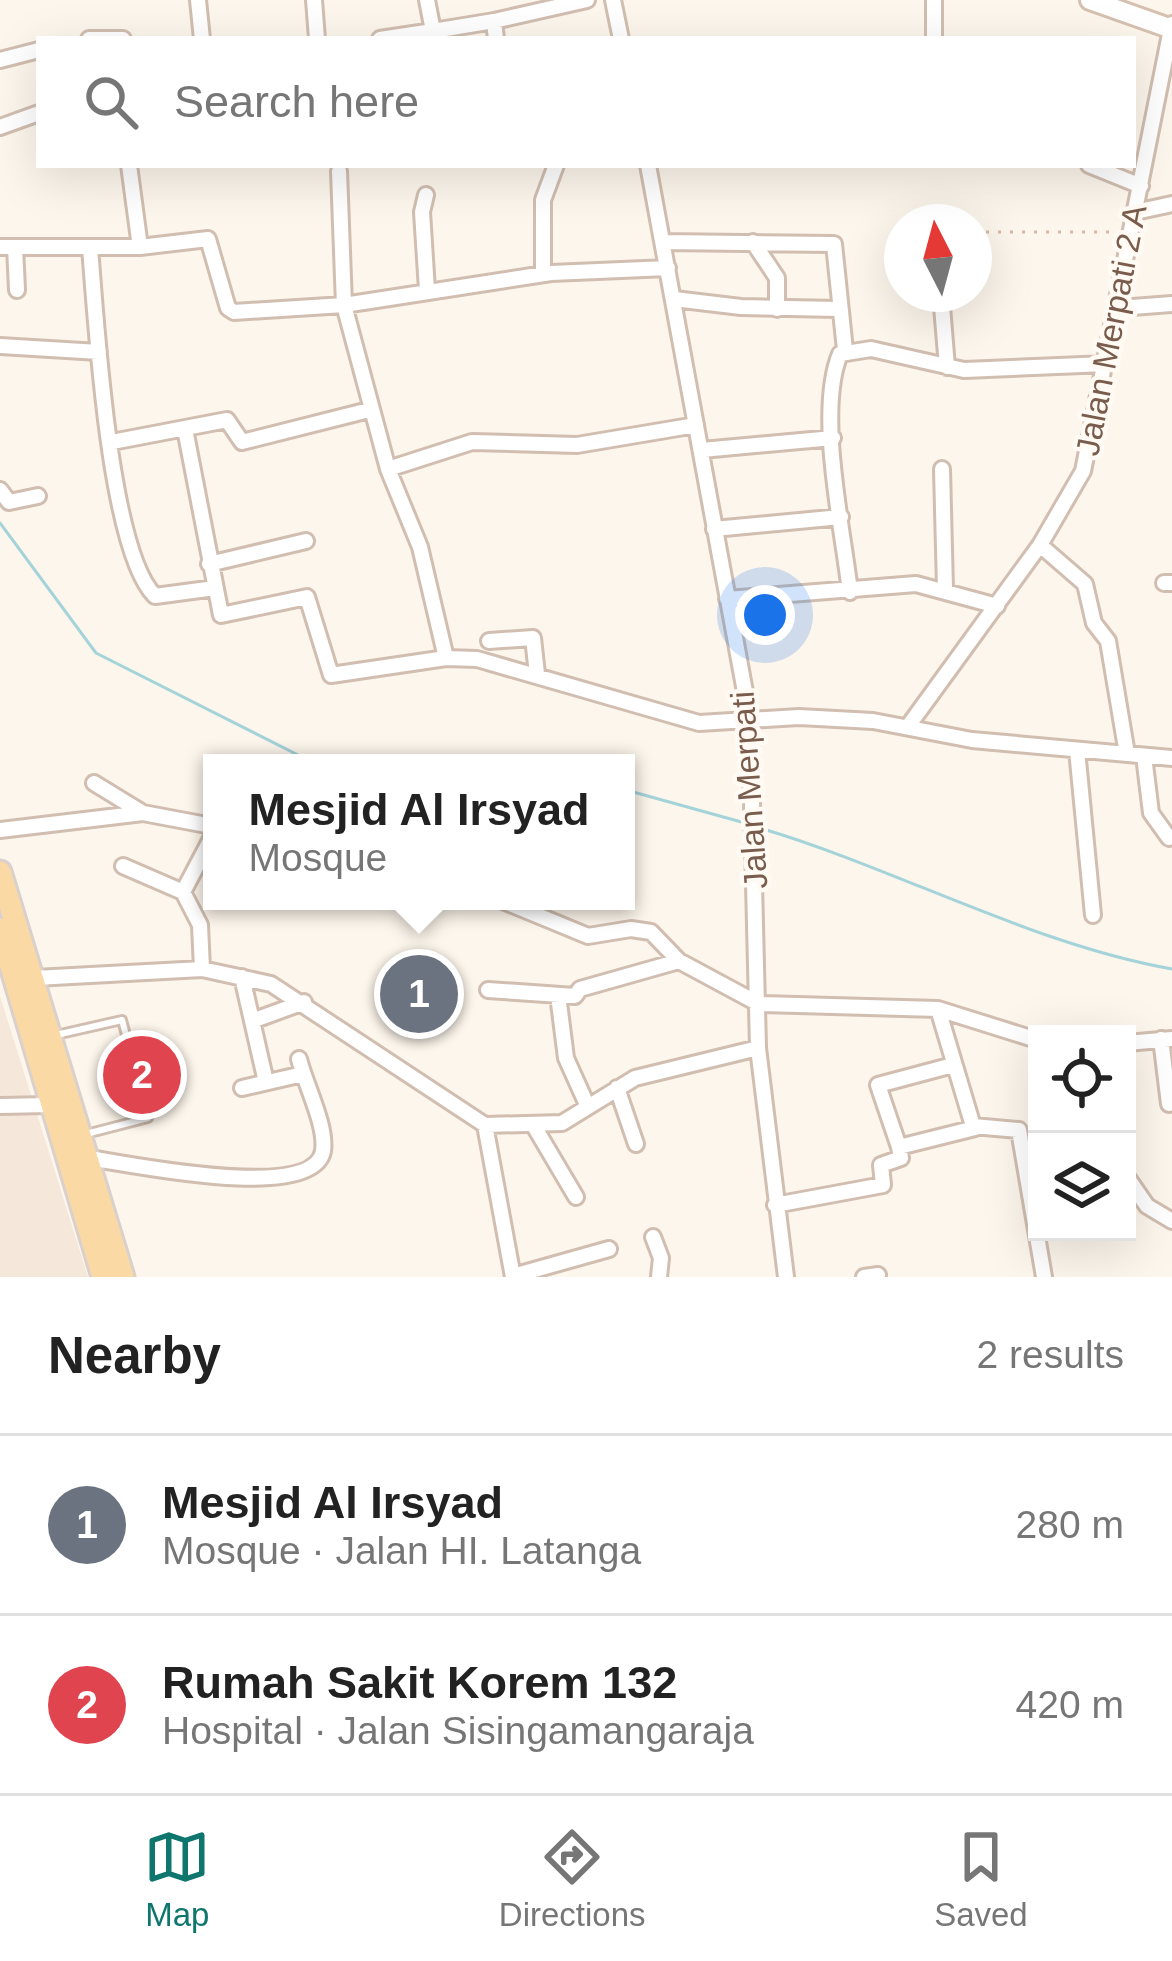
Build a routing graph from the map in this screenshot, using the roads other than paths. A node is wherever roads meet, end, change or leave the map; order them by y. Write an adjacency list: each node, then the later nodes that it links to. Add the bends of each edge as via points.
1 (198, 0): 11 (street)
2 (314, 0): 12 (street)
3 (427, 0): 10 (street)
4 (587, 0): 8 (street)
5 (614, 0): 15 (street)
6 (934, 0): 16 (street)
7 (1090, 0): 9 (street)
8 (494, 21): 10 (street); 14 (street)
9 (1172, 27): 26 (street, Jalan Merpati 2 A)
10 (433, 31): 13 (street)
11 (202, 36)
12 (317, 36)
13 (400, 36)
14 (496, 36)
15 (620, 36)
16 (934, 36)
17 (36, 51): 18 (street)
18 (0, 60)
19 (36, 114): 20 (street)
20 (0, 127)
21 (129, 168): 33 (street)
22 (555, 168): 36 (street, via 543,200)
23 (649, 168): 30 (street, Jalan Merpati)
24 (1096, 168): 26 (street)
25 (339, 172): 40 (street)
26 (1141, 186): 29 (street, Jalan Merpati 2 A)
27 (426, 195): 38 (street)
28 (1172, 204): 29 (street)
29 (1136, 212): 42 (street, Jalan Merpati 2 A)
30 (664, 242): 31 (street); 35 (street, Jalan Merpati)
31 (753, 242): 43 (street, via 777,278); 44 (street, via 834,244)
32 (8, 247): 34 (street); 37 (street)
33 (140, 247): 34 (street); 40 (street, via 211,240 230,311)
34 (90, 248): 48 (street)
35 (668, 268): 36 (street); 39 (street, Jalan Merpati)
36 (543, 274): 38 (street)
37 (17, 290)
38 (428, 290): 40 (street)
39 (674, 299): 43 (street); 52 (street, Jalan Merpati)
40 (344, 304): 51 (street)
41 (1172, 304): 42 (street)
42 (1119, 308): 49 (street, Jalan Merpati 2 A)
43 (777, 309): 44 (street)
44 (839, 309): 47 (street)
45 (942, 312): 50 (street)
46 (0, 346): 48 (street)
47 (845, 350): 50 (street); 54 (street, via 832,381)
48 (99, 352): 55 (street)
49 (1106, 364): 50 (street); 64 (street, Jalan Merpati 2 A, via 1083,471)
50 (947, 367)
51 (369, 410): 53 (street, via 242,442 230,421); 58 (street)
52 (696, 425): 56 (street, Jalan Merpati); 58 (street, via 578,445 472,442)
53 (184, 429): 55 (street); 65 (street)
54 (833, 438): 56 (street); 61 (street)
55 (112, 442): 66 (street, via 139,578 163,597)
56 (702, 450): 62 (street, Jalan Merpati)
57 (942, 469): 67 (street)
58 (388, 470): 72 (street, via 420,547)
59 (0, 490): 60 (street, via 9,502)
60 (38, 496)
61 (842, 517): 62 (street); 68 (street)
62 (714, 529): 69 (street, Jalan Merpati)
63 (306, 541): 65 (street)
64 (1040, 544): 70 (street, Jalan Merpati 2 A); 77 (street, via 1085,584)
65 (209, 564): 66 (street)
66 (214, 588): 72 (street, via 224,617 308,597 331,675)
67 (945, 589): 68 (street); 70 (street)
68 (850, 592): 69 (street)
69 (727, 599): 74 (street, Jalan Merpati)
70 (997, 607): 75 (street, Jalan Merpati 2 A)
71 (489, 641): 73 (street, via 533,638)
72 (446, 658): 73 (street)
73 (537, 674): 74 (street, via 699,723)
74 (750, 718): 75 (street); 98 (street, Jalan Merpati)
75 (910, 725): 76 (street)
76 (1077, 751): 77 (street); 89 (street)
77 (1136, 755): 78 (street); 83 (street, via 1151,813)
78 (1172, 758)
79 (94, 783): 80 (street)
80 (143, 813): 81 (street); 82 (street)
81 (203, 824)
82 (0, 830)
83 (1169, 838)
84 (203, 854): 87 (street)
85 (123, 866): 87 (street)
86 (0, 872): 94 (main road)
87 (183, 892): 92 (street, via 200,925)
88 (525, 910): 91 (street, via 588,936 651,932)
89 (1093, 915)
90 (0, 929): 111 (main road)
91 (679, 961): 96 (street); 98 (street)
92 (202, 969): 93 (street); 94 (street)
93 (242, 977): 97 (street); 100 (street)
94 (35, 978): 101 (main road)
95 (488, 990): 96 (street)
96 (558, 995): 113 (street, via 566,1058)
97 (304, 1002): 100 (street); 114 (street)
98 (759, 1004): 99 (street); 105 (street, Jalan Merpati)
99 (938, 1010): 102 (street); 106 (street)
100 (252, 1021): 107 (street)
101 (52, 1036): 117 (main road); 117 (lane, via 122,1020 148,1118)
102 (1028, 1037)
103 (1167, 1039): 104 (street); 110 (street)
104 (1136, 1042)
105 (758, 1048): 109 (street); 124 (street, Jalan Merpati)
106 (953, 1065): 116 (street); 119 (street, via 878,1083)
107 (266, 1082): 108 (street); 121 (street, via 301,1066 323,1146 301,1170 238,1179)
108 (242, 1088)
109 (617, 1088): 113 (street); 118 (street)
110 (1169, 1104)
111 (50, 1105): 112 (street); 132 (main road)
112 (0, 1106)
113 (589, 1107): 115 (street, via 562,1124)
114 (485, 1125): 115 (street); 131 (street)
115 (533, 1126): 123 (street)
116 (974, 1128): 119 (street); 120 (street, via 1017,1129)
117 (81, 1136): 121 (main road)
118 (636, 1144)
119 (899, 1147): 124 (street, via 901,1158 881,1165 883,1184)
120 (1028, 1151)
121 (88, 1158): 133 (main road)
122 (1136, 1189): 125 (street)
123 (576, 1197)
124 (775, 1204): 135 (street, Jalan Merpati)
125 (1148, 1206): 126 (street); 127 (street)
126 (1136, 1207)
127 (1172, 1220)
128 (653, 1238): 134 (street)
129 (1040, 1241): 136 (street)
130 (609, 1249): 131 (street)
131 (513, 1276)
132 (103, 1277)
133 (123, 1277)
134 (658, 1277)
135 (786, 1277)
136 (1044, 1277)

